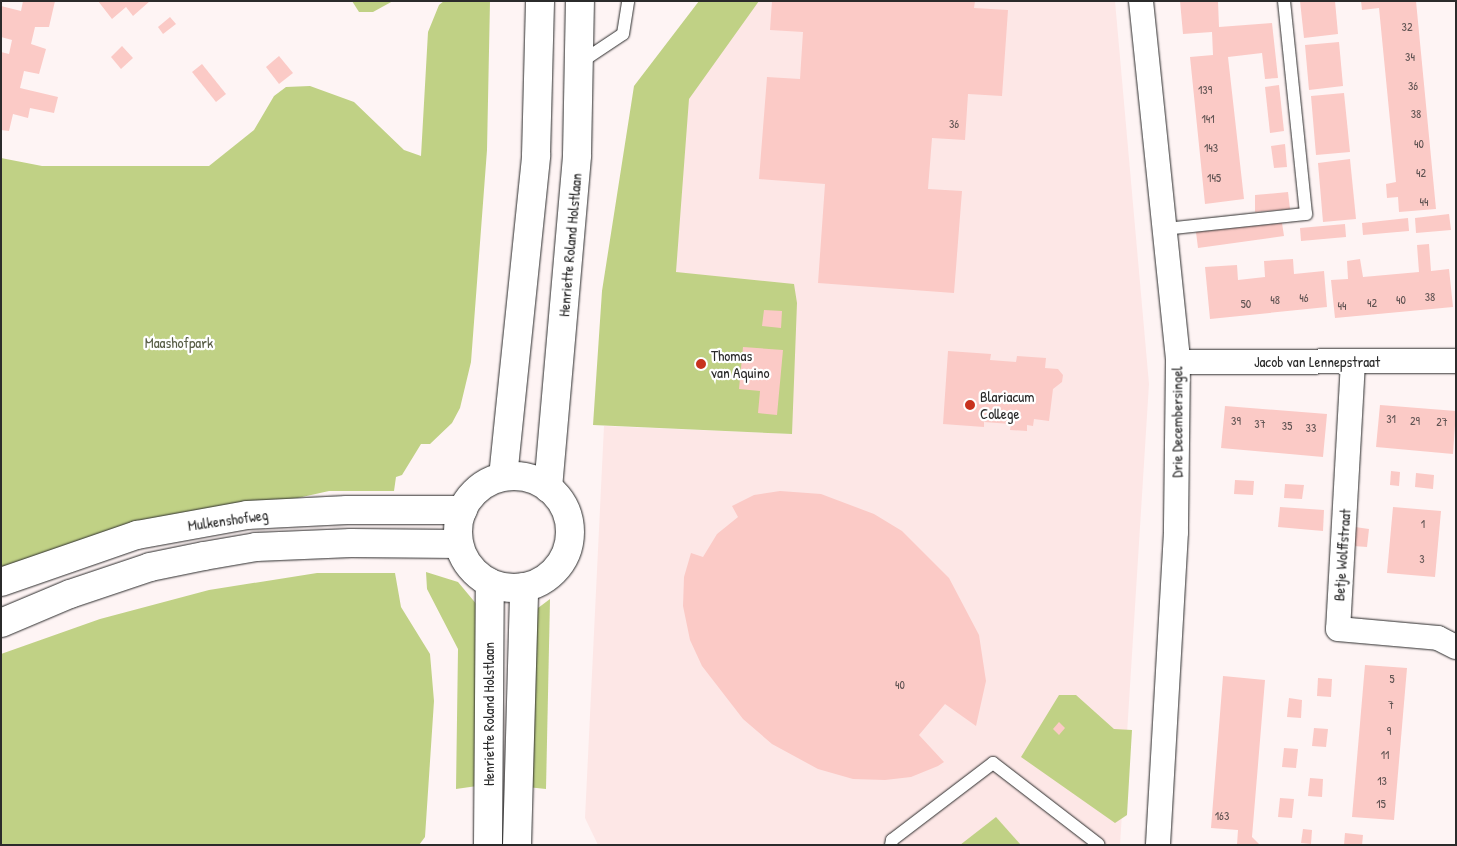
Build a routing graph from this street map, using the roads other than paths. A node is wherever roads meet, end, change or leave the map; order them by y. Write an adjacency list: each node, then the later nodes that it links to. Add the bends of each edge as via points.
1 (540, 1): 11 (street, via 541,62 536,155)
2 (580, 1): 6 (street, Henriette Roland Holstlaan)
3 (628, 1): 6 (lane, via 623,34)
4 (1141, 1): 7 (street, Drie Decembersingel)
5 (1284, 1): 7 (lane, via 1306,214)
6 (581, 62): 12 (street, Henriette Roland Holstlaan, via 578,155)
7 (1165, 229): 9 (street, Drie Decembersingel)
8 (1456, 361): 10 (street, Jacob van Lennepstraat)
9 (1178, 362): 10 (street, Jacob van Lennepstraat); 24 (street, Drie Decembersingel, via 1176,532)
10 (1353, 362): 19 (street, Betje Wolffstraat, via 1338,629 1438,638)
11 (503, 477): 12 (street, via 526,477); 13 (street, via 479,488)
12 (548, 488): 17 (street, via 557,496 568,518 569,543 556,569)
13 (463, 510): 14 (street, via 458,525); 15 (street, Mulkenshofweg, via 308,511 238,517 137,535)
14 (459, 544): 16 (street, via 466,561); 18 (street, Mulkenshofweg, via 351,543 256,547 150,567 70,594)
15 (1, 582)
16 (490, 583): 17 (street); 21 (street, Henriette Roland Holstlaan)
17 (524, 588): 22 (street, Henriette Roland Holstlaan)
18 (1, 623)
19 (1456, 648)
20 (1098, 844): 23 (lane, via 993,763 892,840)
21 (488, 845)
22 (517, 845)
23 (891, 845)
24 (1158, 845)

